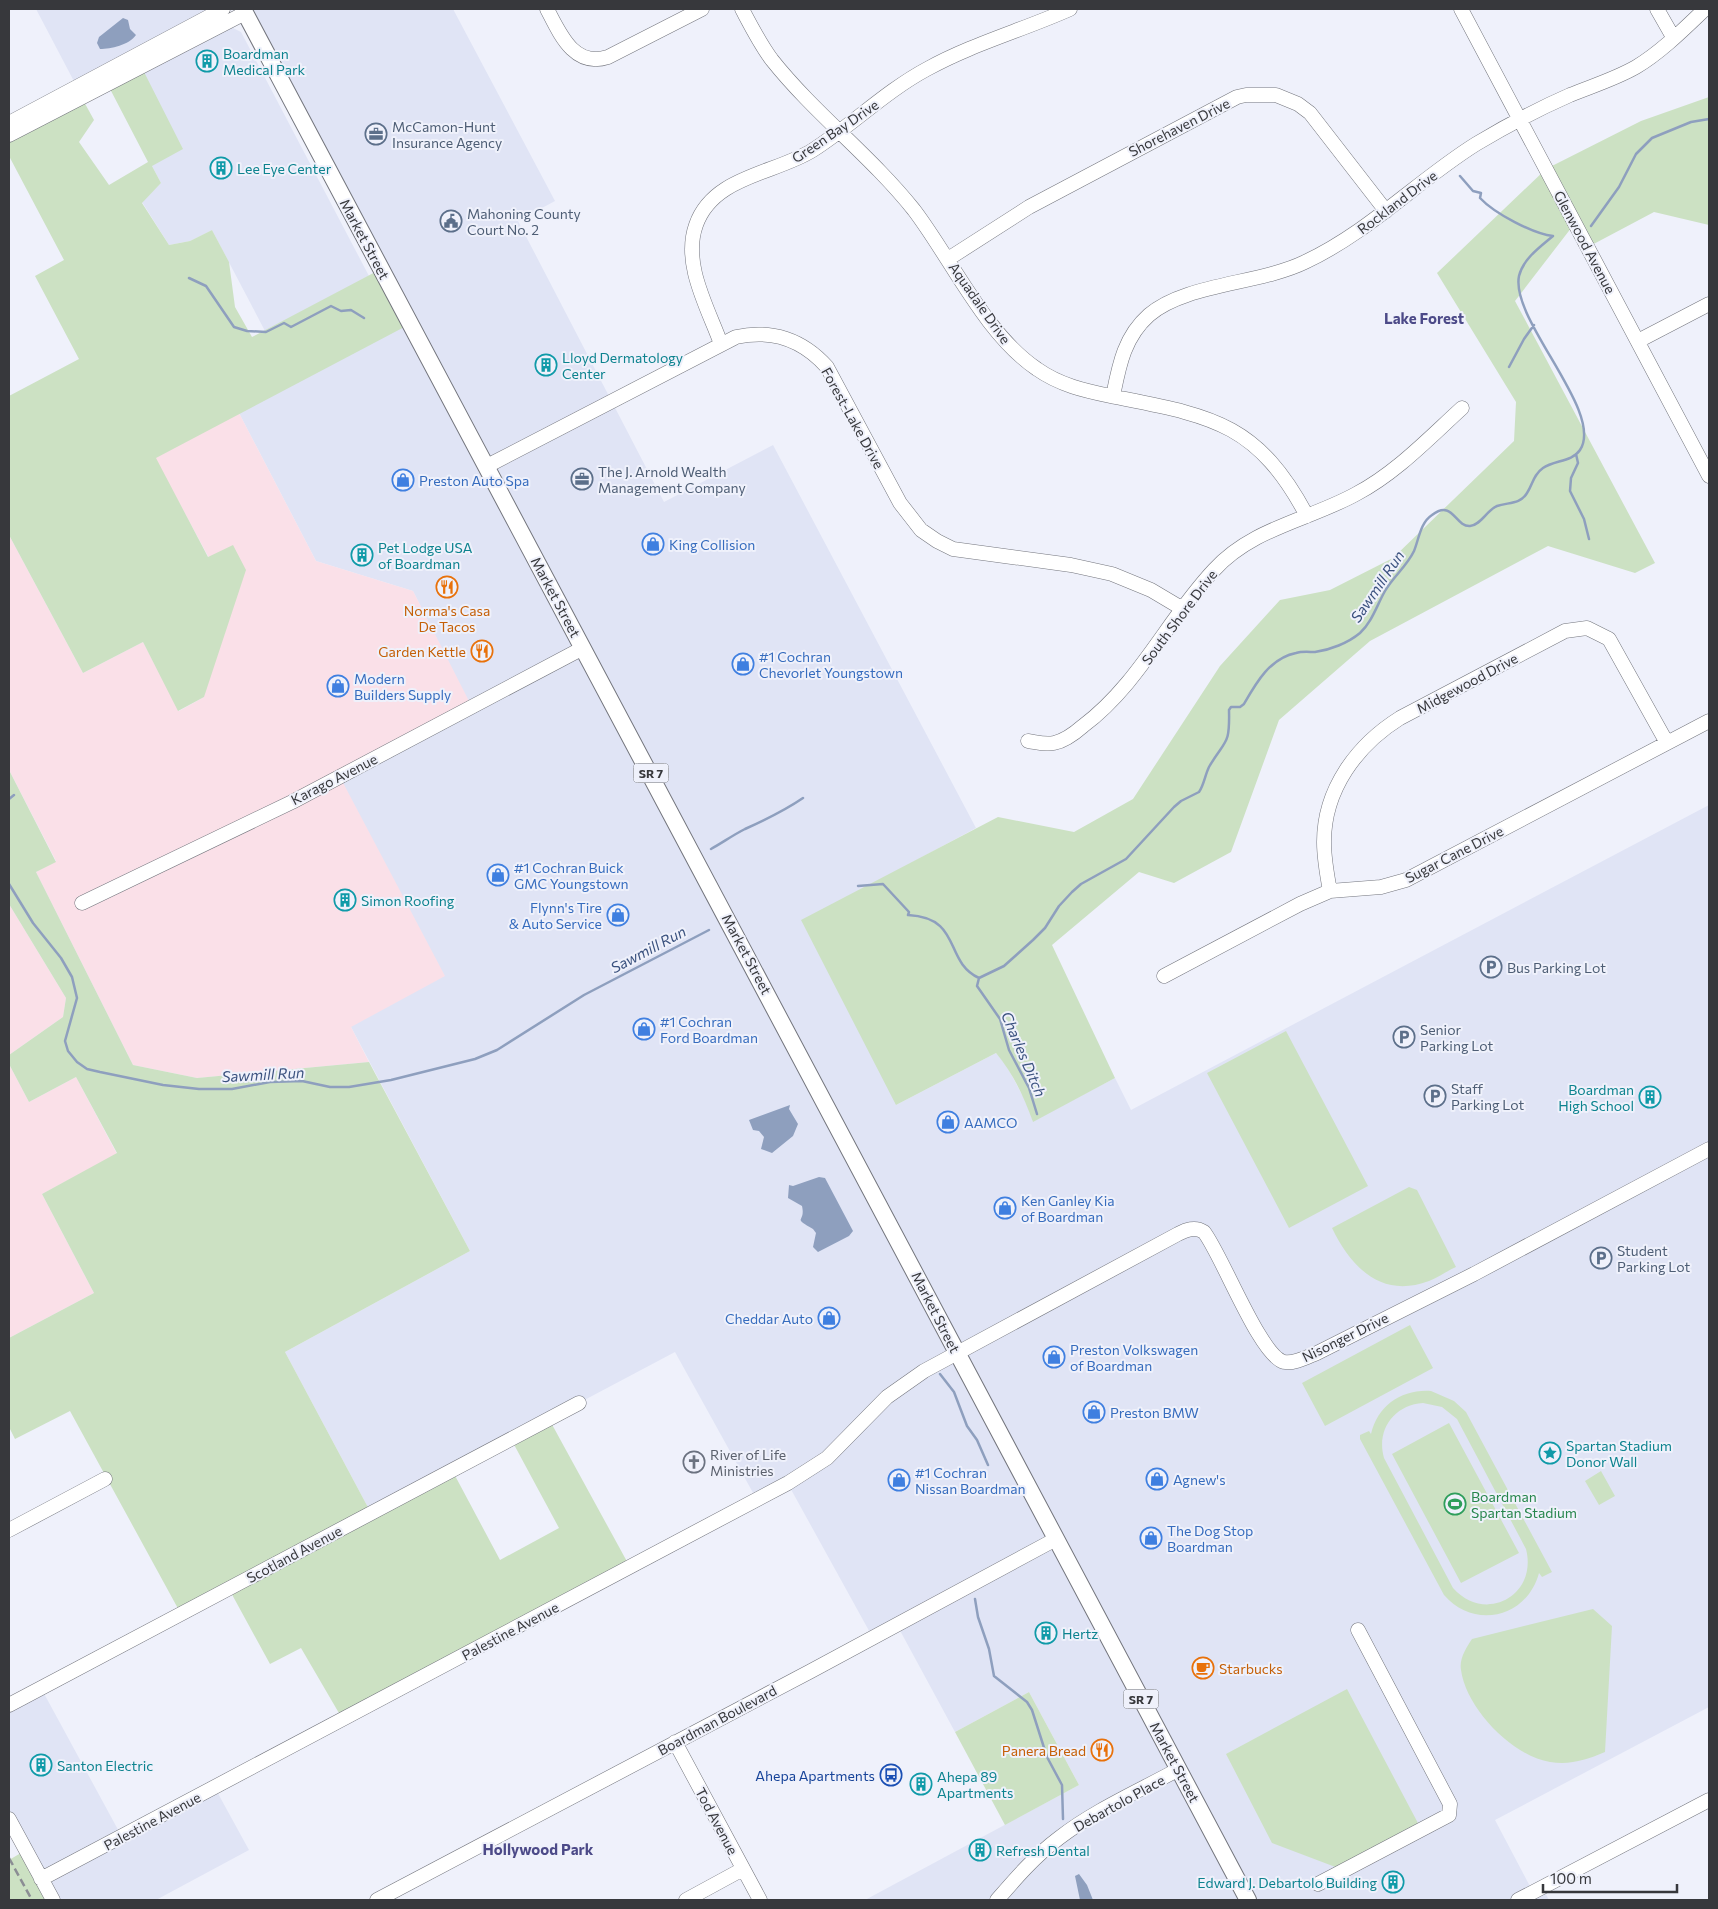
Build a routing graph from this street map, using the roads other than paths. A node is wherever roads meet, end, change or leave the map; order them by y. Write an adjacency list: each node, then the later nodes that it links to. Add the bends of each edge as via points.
1 (223, 9): 11 (street)
2 (547, 9): 3 (street, via 572,51 586,59 596,60 608,58)
3 (702, 9)
4 (742, 9): 15 (street, Aquadale Drive, via 771,59)
5 (1070, 9): 15 (street, Green Bay Drive, via 929,68)
6 (1462, 9): 13 (street, Glenwood Avenue)
7 (1657, 9): 10 (street)
8 (1705, 9): 10 (street, Rockland Drive)
9 (244, 11): 11 (street); 24 (main road, Market Street / SR 7)
10 (1674, 37): 13 (street, Rockland Drive, via 1625,73 1569,95)
11 (162, 50): 12 (street)
12 (69, 97): 14 (street); 16 (street)
13 (1520, 120): 17 (street, Rockland Drive, via 1461,154); 20 (street, Glenwood Avenue)
14 (9, 123)
15 (839, 131): 18 (street, Aquadale Drive, via 897,190); 21 (street, Green Bay Drive, via 792,162 727,187 701,213 693,236 692,258)
16 (9, 135)
17 (1386, 211): 18 (street, Shorehaven Drive, via 1310,113 1276,95 1246,95 1211,109 1029,206); 22 (street, Rockland Drive, via 1353,236 1303,263 1264,277 1183,296 1157,309 1127,343)
18 (948, 259): 22 (street, Aquadale Drive, via 1000,335 1027,362 1067,386)
19 (1709, 304): 20 (street)
20 (1638, 341): 25 (street, Glenwood Avenue)
21 (721, 344): 24 (street, Forest-Lake Drive); 27 (street, Forest-Lake Drive, via 736,337 762,334 797,342 818,357 833,377 900,503 913,522 937,541 959,550 1112,574 1151,590)
22 (1113, 396): 26 (street, Aquadale Drive, via 1196,414 1234,430 1272,463)
23 (1462, 408): 26 (street, South Shore Drive, via 1376,482)
24 (487, 466): 28 (main road, Market Street / SR 7)
25 (1709, 476)
26 (1307, 516): 27 (street, South Shore Drive, via 1258,536 1236,549 1212,571)
27 (1183, 609): 30 (street, South Shore Drive, via 1128,684 1096,716 1055,743)
28 (583, 648): 33 (street, Karago Avenue, via 292,802); 36 (main road, Market Street / SR 7)
29 (1709, 721): 31 (street, Sugar Cane Drive)
30 (1028, 741)
31 (1667, 743): 32 (street, Sugar Cane Drive, via 1406,880 1381,887); 32 (street, Midgewood Drive, via 1609,639 1587,628 1565,631 1400,718 1364,746 1343,774 1329,809 1324,840)
32 (1330, 892): 34 (street, Sugar Cane Drive, via 1300,904)
33 (82, 903)
34 (1164, 976)
35 (1709, 1149): 36 (street, Nisonger Drive, via 1474,1274 1298,1360 1283,1362 1264,1343 1209,1238 1200,1229 1178,1234)
36 (957, 1353): 40 (main road, Market Street / SR 7); 48 (street, Palestine Avenue, via 896,1389 837,1449 788,1483)
37 (579, 1403): 42 (street, Scotland Avenue)
38 (105, 1479): 39 (street)
39 (9, 1530)
40 (1056, 1539): 43 (street, Boardman Boulevard); 44 (main road, Market Street / SR 7)
41 (1358, 1630): 49 (street, via 1450,1804 1449,1815)
42 (9, 1705)
43 (675, 1742): 47 (street, Tod Avenue); 51 (street, Boardman Boulevard)
44 (1179, 1769): 54 (street, Debartolo Place, via 1060,1836); 55 (main road, Market Street / SR 7)
45 (1709, 1800): 56 (street)
46 (9, 1819): 48 (street)
47 (743, 1869): 52 (street); 53 (street, Tod Avenue)
48 (41, 1879): 50 (street)
49 (1318, 1884)
50 (53, 1900)
51 (376, 1900)
52 (686, 1900)
53 (760, 1900)
54 (997, 1900)
55 (1248, 1900)
56 (1518, 1900)

